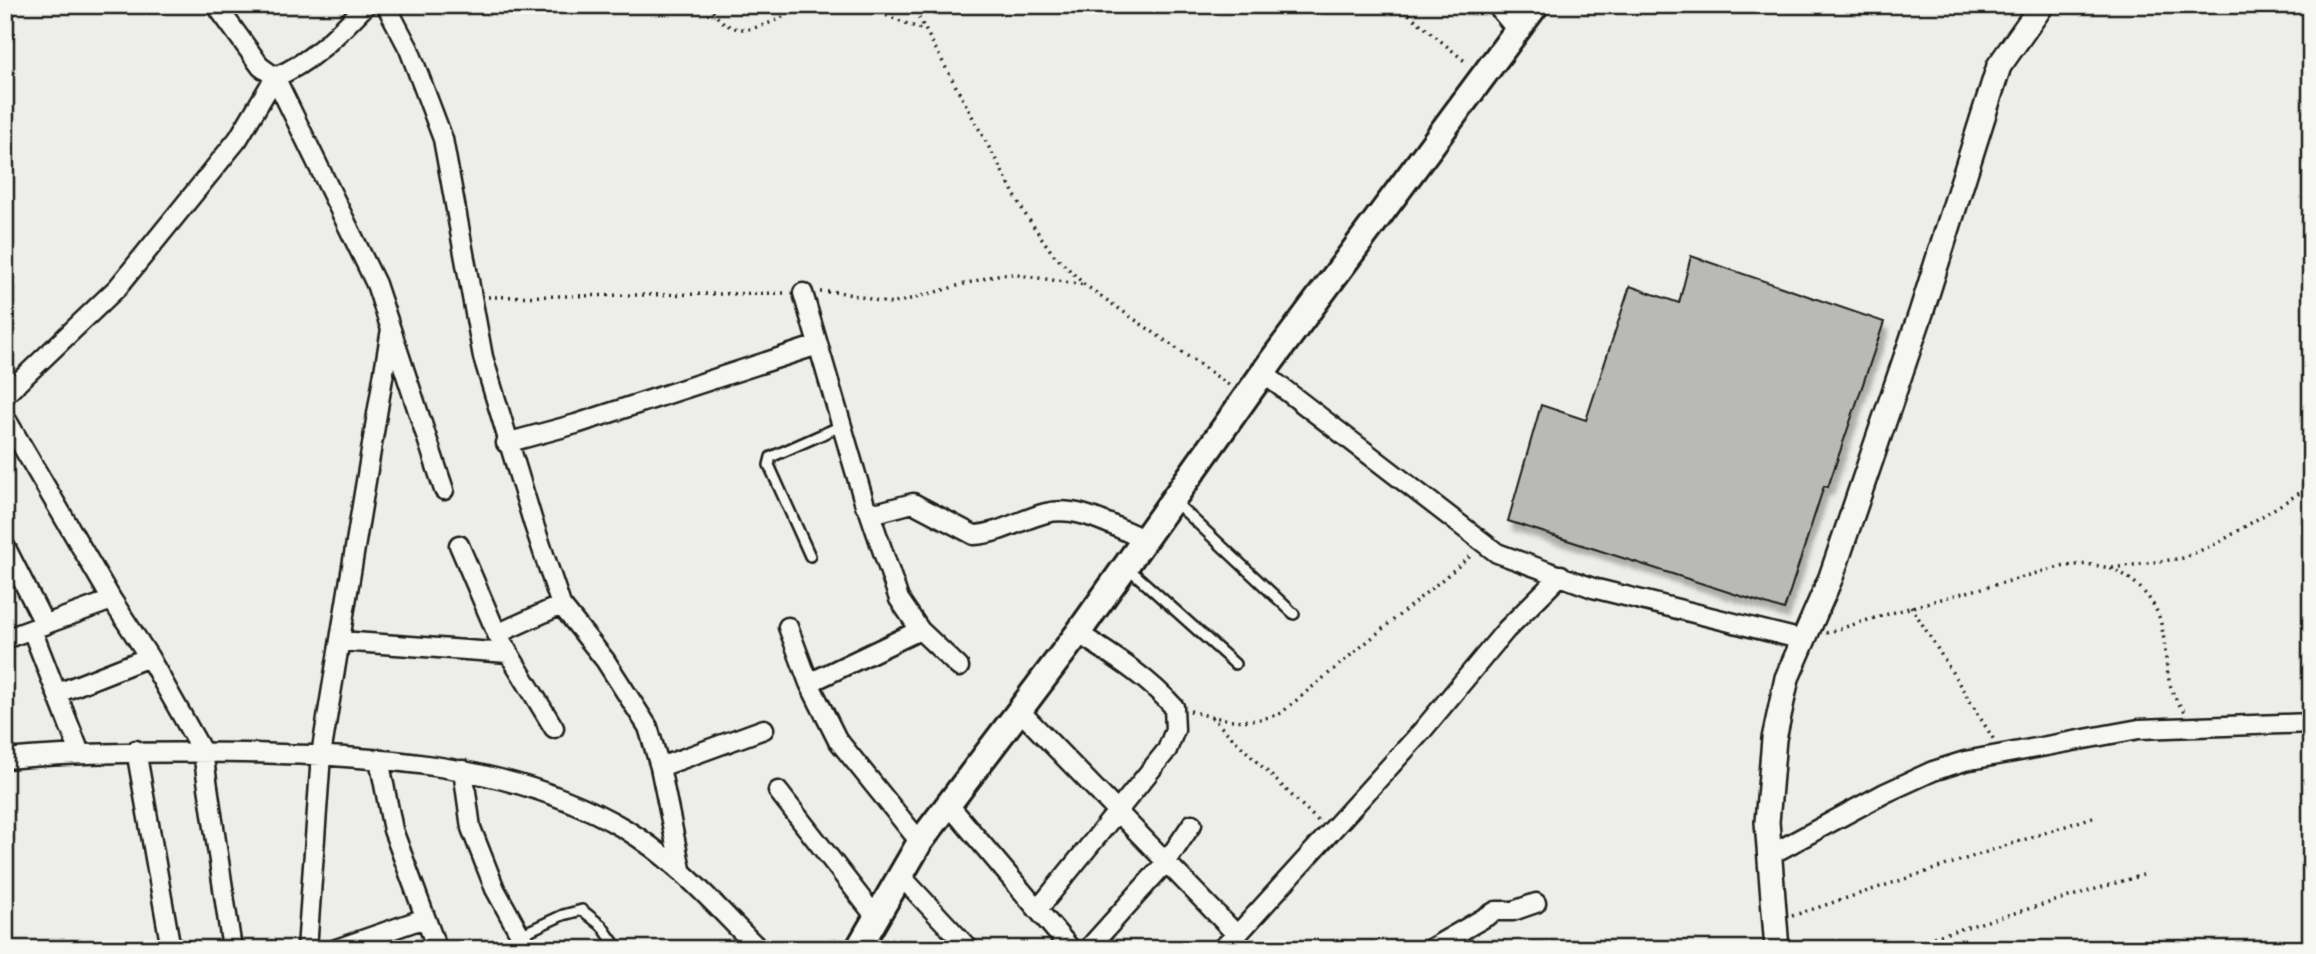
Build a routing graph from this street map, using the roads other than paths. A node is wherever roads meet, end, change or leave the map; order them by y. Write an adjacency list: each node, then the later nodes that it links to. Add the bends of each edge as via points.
1 (216, 5): 8 (street, via 261,66)
2 (366, 5): 8 (street, via 313,57)
3 (386, 5): 16 (street, via 409,49 443,139 483,357)
4 (1496, 5): 7 (street)
5 (1536, 5): 7 (main road)
6 (2042, 5): 35 (street, via 1999,66 1840,551)
7 (1516, 29): 12 (main road)
8 (275, 77): 10 (street, via 376,284); 13 (street, via 238,139 118,287)
9 (803, 293): 11 (street)
10 (391, 329): 17 (street); 36 (street)
11 (818, 345): 15 (street); 16 (street)
12 (1263, 373): 18 (main road); 25 (street, via 1497,553)
13 (5, 395)
14 (5, 416): 26 (street)
15 (841, 426): 19 (street); 23 (lane, via 771,457 769,465)
16 (506, 443): 27 (street)
17 (444, 490)
18 (1172, 499): 20 (main road); 28 (lane)
19 (869, 511): 20 (street, via 913,503 974,535 1064,511); 31 (street, via 900,599)
20 (1144, 539): 24 (main road)
21 (459, 545): 33 (street)
22 (5, 546): 29 (street)
23 (810, 556)
24 (1125, 566): 32 (main road); 39 (lane)
25 (1561, 575): 35 (street, via 1594,588); 68 (street, via 1506,630 1422,731)
26 (112, 600): 29 (street); 38 (street)
27 (561, 605): 33 (street); 53 (street, via 636,706)
28 (1294, 614)
29 (38, 627): 34 (street); 42 (street)
30 (788, 627): 41 (street)
31 (920, 630): 40 (street); 41 (street)
32 (1078, 633): 43 (main road); 57 (street, via 1144,676 1174,706 1175,730 1167,750)
33 (497, 634): 37 (street)
34 (5, 639)
35 (1803, 640): 60 (street, via 1787,678 1774,739)
36 (340, 641): 37 (street); 50 (street)
37 (508, 653): 45 (street)
38 (149, 657): 42 (street); 48 (street)
39 (1235, 664)
40 (959, 667)
41 (809, 683): 59 (street, via 836,740)
42 (58, 693): 49 (street)
43 (1018, 709): 56 (main road); 57 (street)
44 (2311, 723): 60 (street, via 2139,729 2002,754 1933,771)
45 (554, 727)
46 (764, 729): 53 (street)
47 (136, 750): 48 (street); 49 (street); 71 (street)
48 (203, 752): 50 (street); 72 (street)
49 (80, 753): 51 (street)
50 (321, 755): 52 (street); 73 (street)
51 (5, 760)
52 (379, 760): 54 (street); 67 (street, via 393,830)
53 (660, 767): 62 (street)
54 (463, 770): 62 (street, via 587,810); 69 (street, via 471,828 495,889)
55 (778, 791): 66 (street)
56 (948, 805): 59 (main road); 65 (street)
57 (1116, 813): 61 (street); 65 (street)
58 (1192, 824): 61 (street)
59 (920, 842): 63 (main road)
60 (1768, 856): 84 (street)
61 (1167, 862): 68 (street); 81 (street)
62 (681, 869): 70 (street)
63 (899, 874): 66 (main road); 79 (street)
64 (1536, 903): 83 (street, via 1496,911)
65 (1039, 908): 80 (street)
66 (875, 916): 78 (main road)
67 (425, 918): 74 (street); 75 (street)
68 (1237, 935): 82 (street)
69 (524, 942): 76 (lane, via 563,915 582,910 602,926)
70 (742, 942): 77 (street)
71 (172, 949)
72 (232, 949)
73 (307, 949)
74 (336, 949)
75 (437, 949)
76 (618, 949)
77 (759, 949)
78 (858, 949)
79 (969, 949)
80 (1071, 949)
81 (1088, 949)
82 (1222, 949)
83 (1430, 949)
84 (1777, 949)

